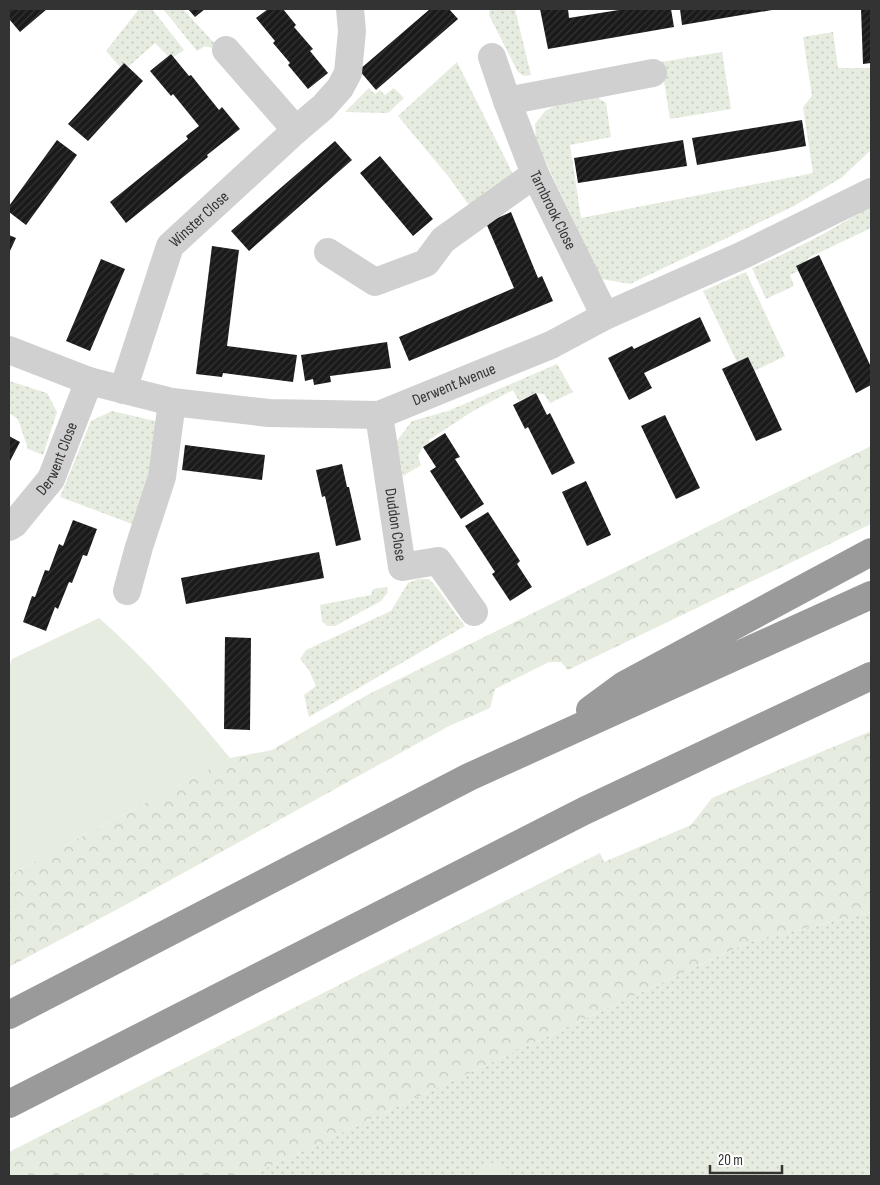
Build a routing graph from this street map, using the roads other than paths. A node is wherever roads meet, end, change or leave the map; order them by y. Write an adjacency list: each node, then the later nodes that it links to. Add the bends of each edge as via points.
1 (350, 9): 6 (street, Winster Close, via 352,31 348,73 323,107)
2 (226, 50): 6 (street)
3 (492, 57): 5 (street, Tarnbrook Close)
4 (653, 73): 5 (street)
5 (507, 101): 7 (street, Tarnbrook Close)
6 (296, 130): 13 (street, Winster Close, via 170,246)
7 (535, 174): 9 (street, via 443,240 426,263 376,282); 10 (street, Tarnbrook Close)
8 (871, 192): 10 (street, Derwent Avenue, via 743,255)
9 (328, 252)
10 (605, 316): 15 (street, Derwent Avenue, via 552,346)
11 (9, 350): 12 (street, Derwent Avenue)
12 (89, 381): 13 (street, Derwent Avenue); 16 (street, Derwent Close, via 51,479)
13 (123, 390): 14 (street, Derwent Avenue)
14 (172, 402): 15 (street, Derwent Avenue, via 269,413); 18 (street, via 162,477)
15 (379, 415): 20 (street, Duddon Close, via 402,567 438,561)
16 (9, 527)
17 (871, 552): 22 (highway, via 624,685)
18 (127, 591)
19 (871, 595): 22 (highway)
20 (474, 612)
21 (871, 676): 24 (highway, via 584,811)
22 (546, 742): 23 (highway, via 469,777)
23 (9, 1015)
24 (9, 1104)

